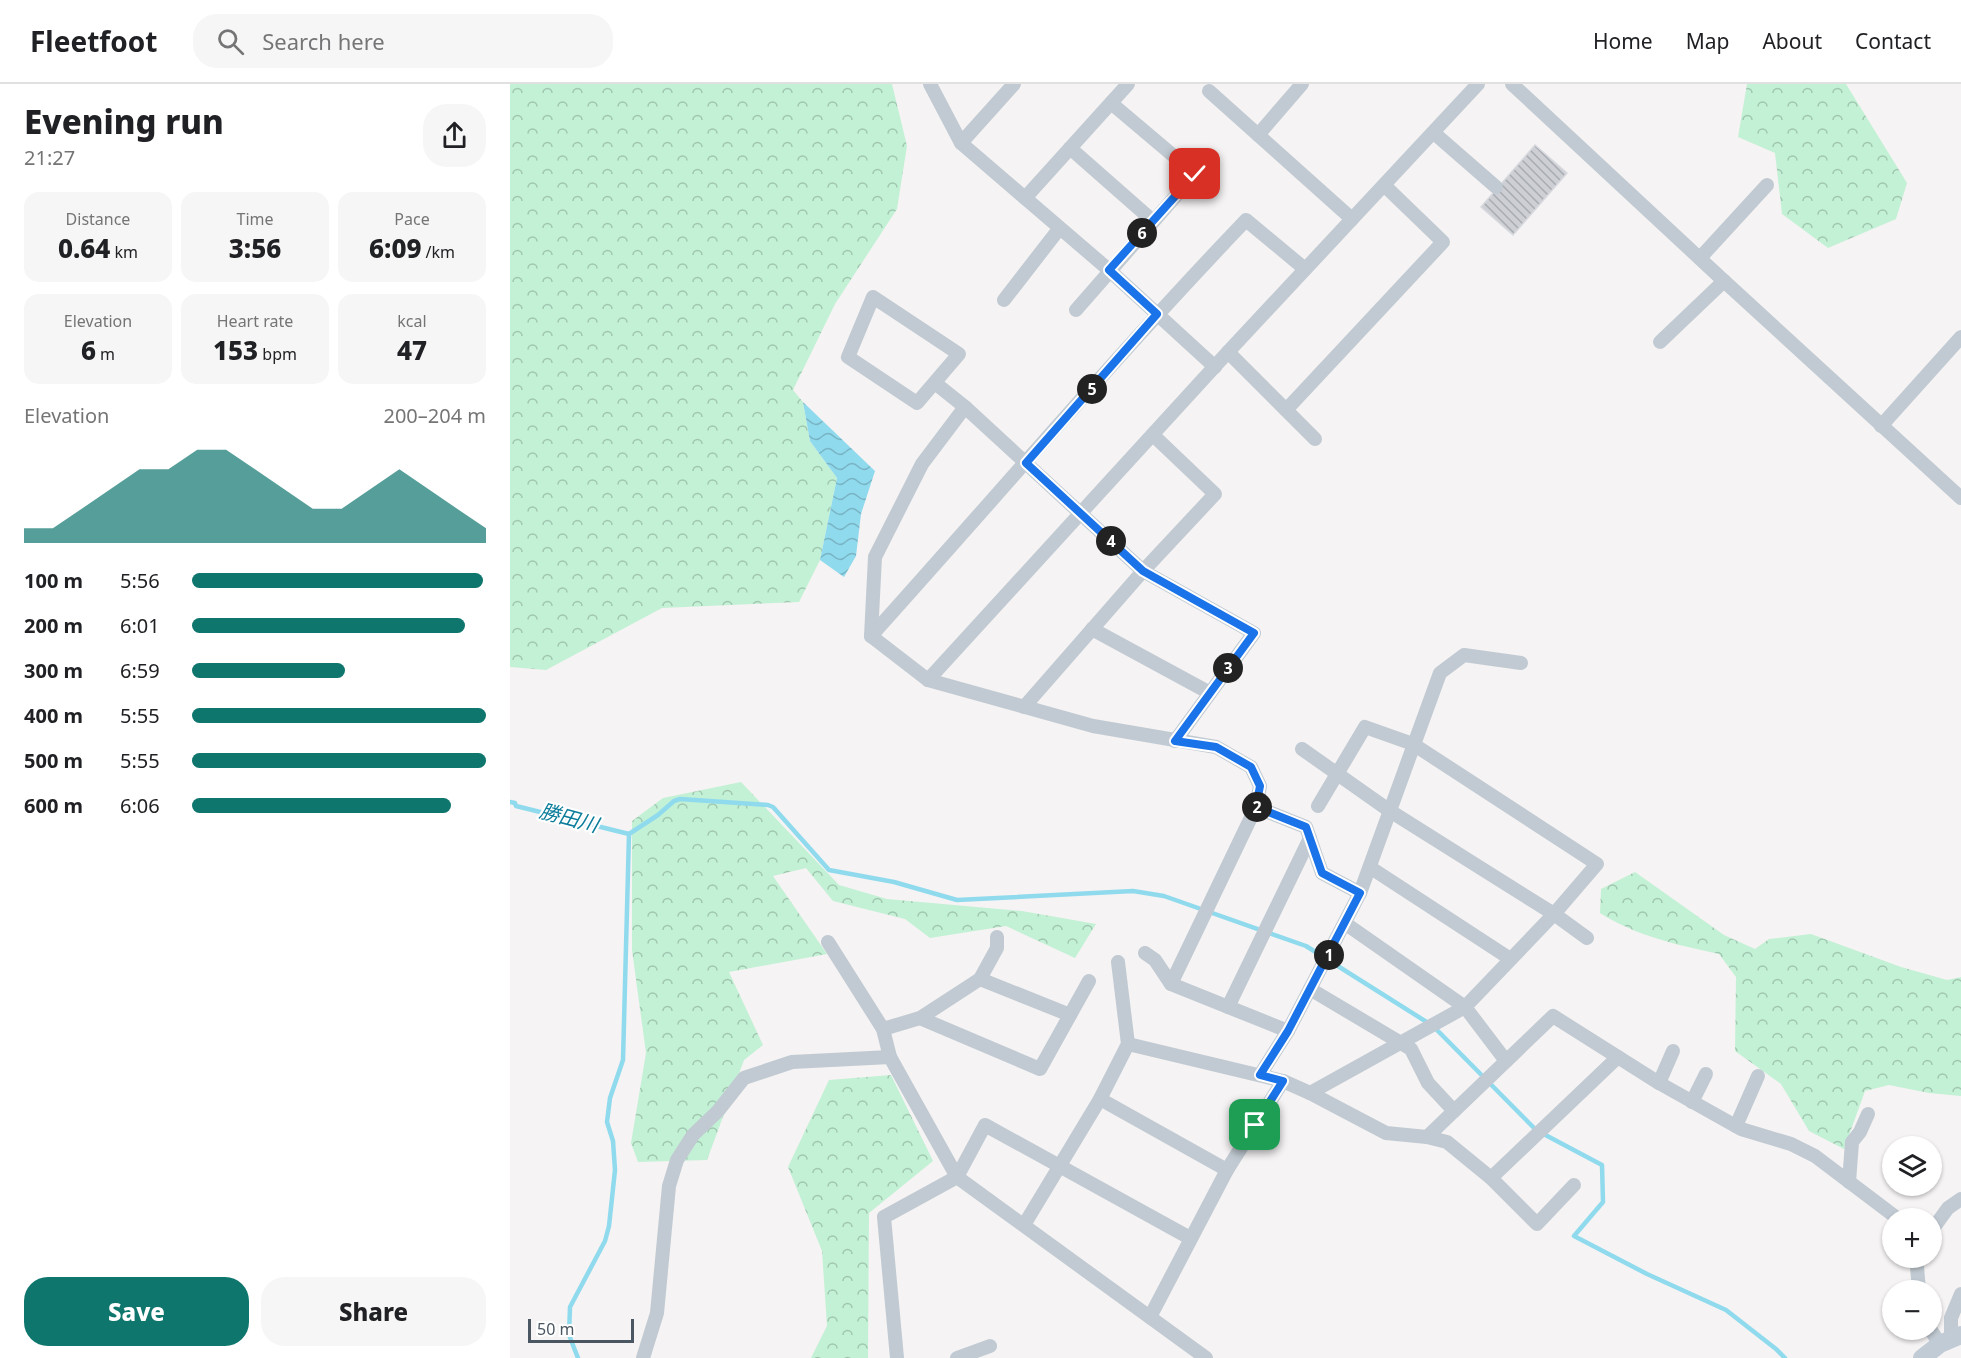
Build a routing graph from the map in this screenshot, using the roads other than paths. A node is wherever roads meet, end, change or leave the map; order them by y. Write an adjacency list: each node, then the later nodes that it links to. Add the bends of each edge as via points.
1 (930, 84): 11 (street)
2 (1014, 84): 11 (street)
3 (1128, 84): 8 (street)
4 (1302, 84): 10 (street)
5 (1478, 84): 9 (street)
6 (1512, 84): 20 (street)
7 (1209, 91): 10 (street)
8 (1111, 103): 12 (street); 18 (street, via 1195,174)
9 (1434, 133): 14 (street); 15 (street)
10 (1258, 135): 17 (street)
11 (961, 143): 16 (street)
12 (1070, 148): 16 (street); 18 (street)
13 (1767, 185): 20 (street)
14 (1385, 186): 17 (street); 33 (street, via 1443,242)
15 (1496, 187)
16 (1025, 198): 19 (street)
17 (1352, 219): 21 (street)
18 (1153, 221): 22 (street)
19 (1059, 229): 22 (street); 24 (street)
20 (1700, 258): 23 (street)
21 (1305, 269): 26 (street, via 1246,220); 29 (street)
22 (1109, 270): 25 (street); 26 (street)
23 (1724, 281): 28 (street); 34 (street)
24 (1004, 300)
25 (1076, 310)
26 (1157, 314): 30 (street); 37 (street)
27 (1961, 338): 34 (street)
28 (1659, 342)
29 (1228, 352): 30 (street); 33 (street)
30 (1215, 367): 35 (street)
31 (935, 383): 31 (street, via 959,354 873,297 848,357 917,404); 32 (street)
32 (965, 407): 37 (street); 42 (street, via 922,464 875,557)
33 (1286, 410): 36 (street)
34 (1881, 426): 38 (street)
35 (1153, 435): 39 (street); 40 (street, via 1215,494)
36 (1316, 439)
37 (1026, 463): 39 (street); 42 (street)
38 (1961, 498)
39 (1081, 513): 40 (street); 44 (street)
40 (1143, 571): 41 (street); 45 (street, via 1254,633)
41 (1092, 629): 45 (street); 46 (street)
42 (872, 636): 44 (street)
43 (1521, 663): 48 (street, via 1464,655 1440,673)
44 (928, 680): 46 (street)
45 (1210, 693): 47 (street)
46 (1024, 707): 47 (street, via 1093,726)
47 (1175, 741): 52 (street, via 1216,747 1251,767 1260,786)
48 (1413, 744): 50 (street, via 1365,727); 53 (street); 57 (street, via 1597,864)
49 (1302, 749): 50 (street)
50 (1336, 774): 51 (street); 53 (street)
51 (1318, 806)
52 (1256, 807): 54 (street, via 1306,827); 67 (street)
53 (1390, 811): 55 (street); 57 (street)
54 (1310, 838): 56 (street, via 1322,873); 69 (street)
55 (1371, 868): 56 (street); 63 (street)
56 (1360, 893): 58 (street)
57 (1554, 914): 60 (street); 63 (street)
58 (1346, 924): 68 (street); 70 (street)
59 (997, 937): 65 (street, via 997,948)
60 (1587, 938)
61 (828, 942): 73 (street)
62 (1145, 953): 67 (street, via 1155,960)
63 (1509, 958): 70 (street)
64 (1118, 962): 76 (street)
65 (980, 979): 71 (street); 72 (street)
66 (1089, 981): 71 (street)
67 (1171, 984): 69 (street)
68 (1310, 989): 74 (street); 75 (street)
69 (1228, 1007): 74 (street)
70 (1465, 1007): 75 (street); 80 (street)
71 (1070, 1015): 72 (street, via 1040,1070)
72 (920, 1018): 73 (street)
73 (883, 1029): 78 (street)
74 (1288, 1031): 82 (street)
75 (1402, 1042): 86 (street); 89 (street, via 1412,1049 1428,1083)
76 (1128, 1044): 82 (street); 87 (street)
77 (1673, 1051): 85 (street)
78 (890, 1057): 95 (street); 108 (street, via 792,1062 744,1078 718,1112 693,1135 677,1160 669,1186 657,1313)
79 (1618, 1057): 80 (street, via 1554,1016); 85 (street); 96 (street)
80 (1506, 1061): 89 (street)
81 (1706, 1074): 88 (street)
82 (1260, 1075): 84 (street)
83 (1758, 1076): 91 (street)
84 (1283, 1081): 86 (street); 94 (street)
85 (1659, 1083): 88 (street)
86 (1310, 1093): 92 (street, via 1386,1133)
87 (1100, 1099): 93 (street); 94 (street)
88 (1692, 1101): 91 (street)
89 (1454, 1111): 92 (street)
90 (1868, 1114): 97 (street, via 1852,1142)
91 (1736, 1126): 97 (street, via 1791,1144 1815,1156)
92 (1426, 1137): 96 (street, via 1447,1142)
93 (1060, 1166): 95 (street, via 985,1125); 102 (street); 103 (street)
94 (1227, 1170): 103 (street)
95 (957, 1177): 102 (street); 109 (street, via 884,1217)
96 (1491, 1178): 98 (street, via 1537,1224)
97 (1849, 1182): 100 (street)
98 (1574, 1185)
99 (1961, 1199): 101 (street)
100 (1884, 1208)
101 (1942, 1216)
102 (1024, 1225): 105 (street)
103 (1191, 1238): 105 (street)
104 (1961, 1294): 106 (street)
105 (1150, 1317): 111 (street)
106 (1946, 1336): 112 (street)
107 (990, 1346): 110 (street)
108 (643, 1358)
109 (897, 1358)
110 (961, 1358)
111 (1206, 1358)
112 (1922, 1358)

